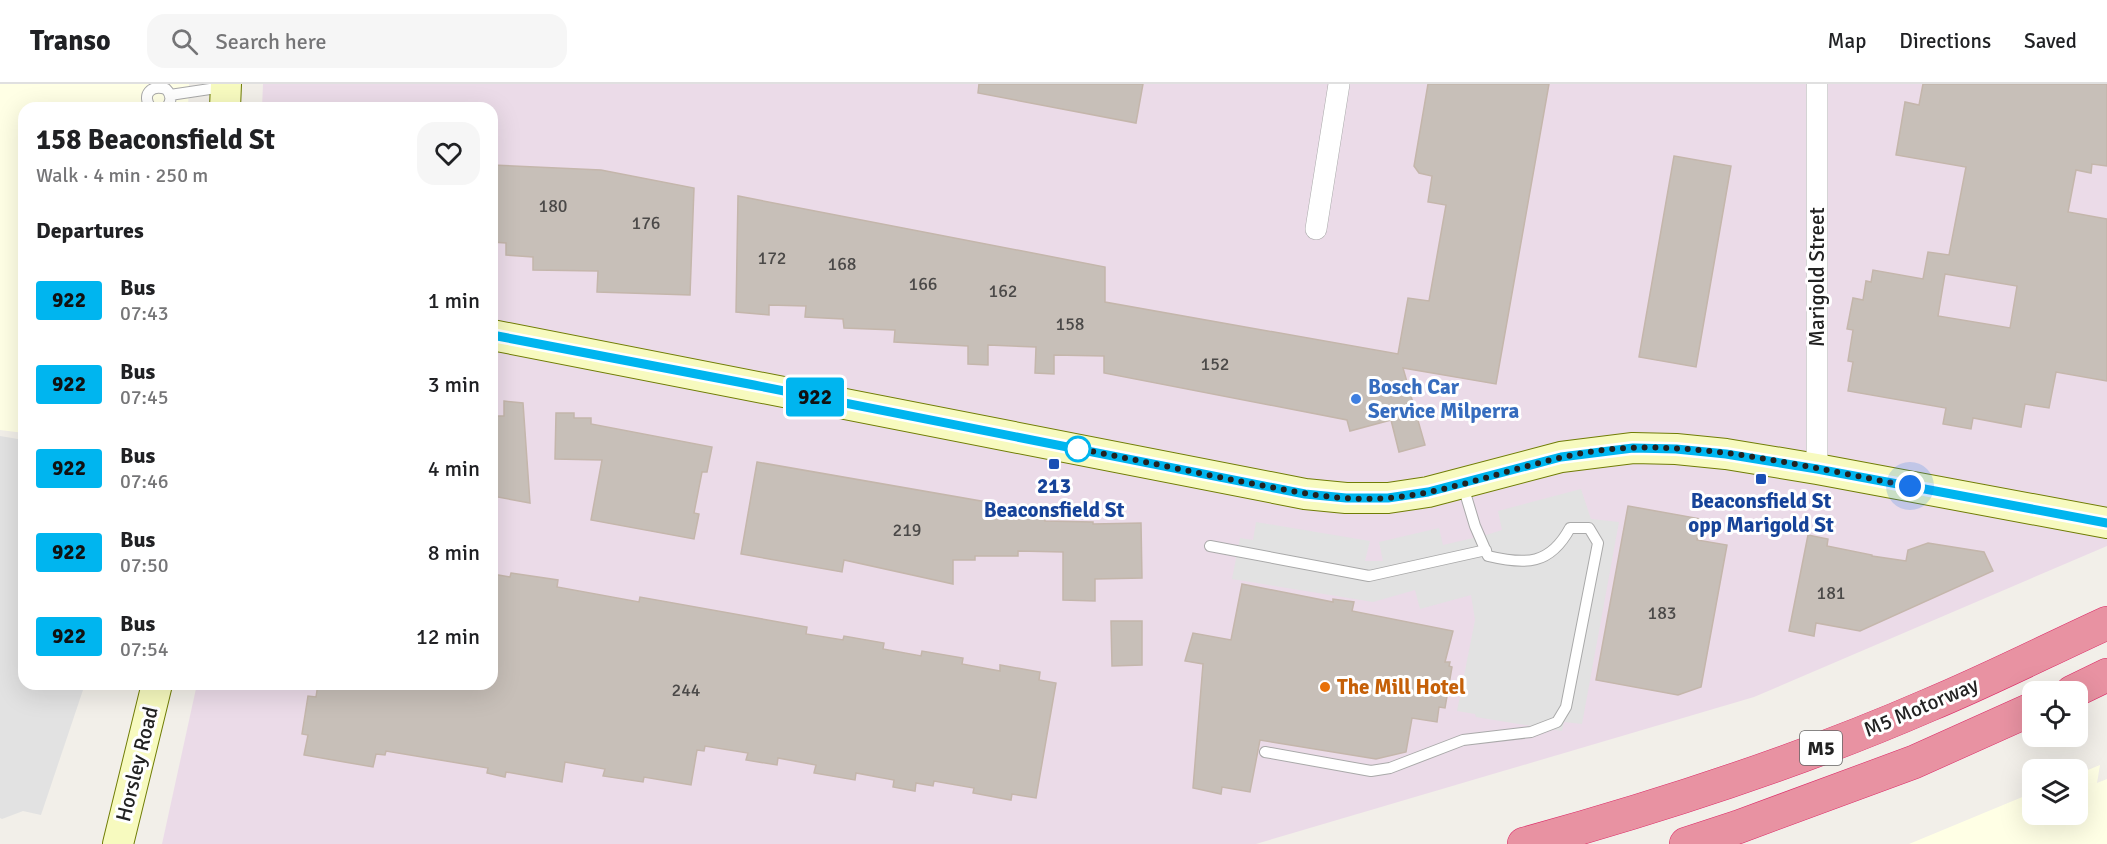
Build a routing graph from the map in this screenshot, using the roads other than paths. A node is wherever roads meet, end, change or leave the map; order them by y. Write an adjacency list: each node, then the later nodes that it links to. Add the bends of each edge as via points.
1 (1339, 84): 7 (street)
2 (1817, 84): 9 (street, Marigold Street)
3 (226, 93): 4 (lane)
4 (170, 94): 5 (lane, via 163,87 156,87 150,90); 6 (lane)
5 (147, 102)
6 (169, 102)
7 (1316, 229)
8 (498, 336): 10 (main road, via 1305,494 1388,498)
9 (1817, 469): 10 (main road, via 1726,454 1633,448 1561,457); 11 (main road)
10 (1462, 483): 13 (lane)
11 (2107, 523)
12 (1210, 546): 13 (lane, via 1369,576)
13 (1486, 550): 19 (lane, via 1488,556 1514,563 1545,557 1562,543 1570,528 1589,528 1598,543 1566,706 1557,723 1531,732 1463,740 1390,768 1371,771)
14 (2107, 623): 21 (highway, M5 Motorway / M5, via 1929,705 1749,776)
15 (2107, 675): 16 (highway)
16 (2088, 684)
17 (156, 690): 20 (main road, Horsley Road)
18 (2022, 713): 22 (highway, M5, via 1914,762)
19 (1265, 752)
20 (120, 837)
21 (1524, 844)
22 (1686, 844)

